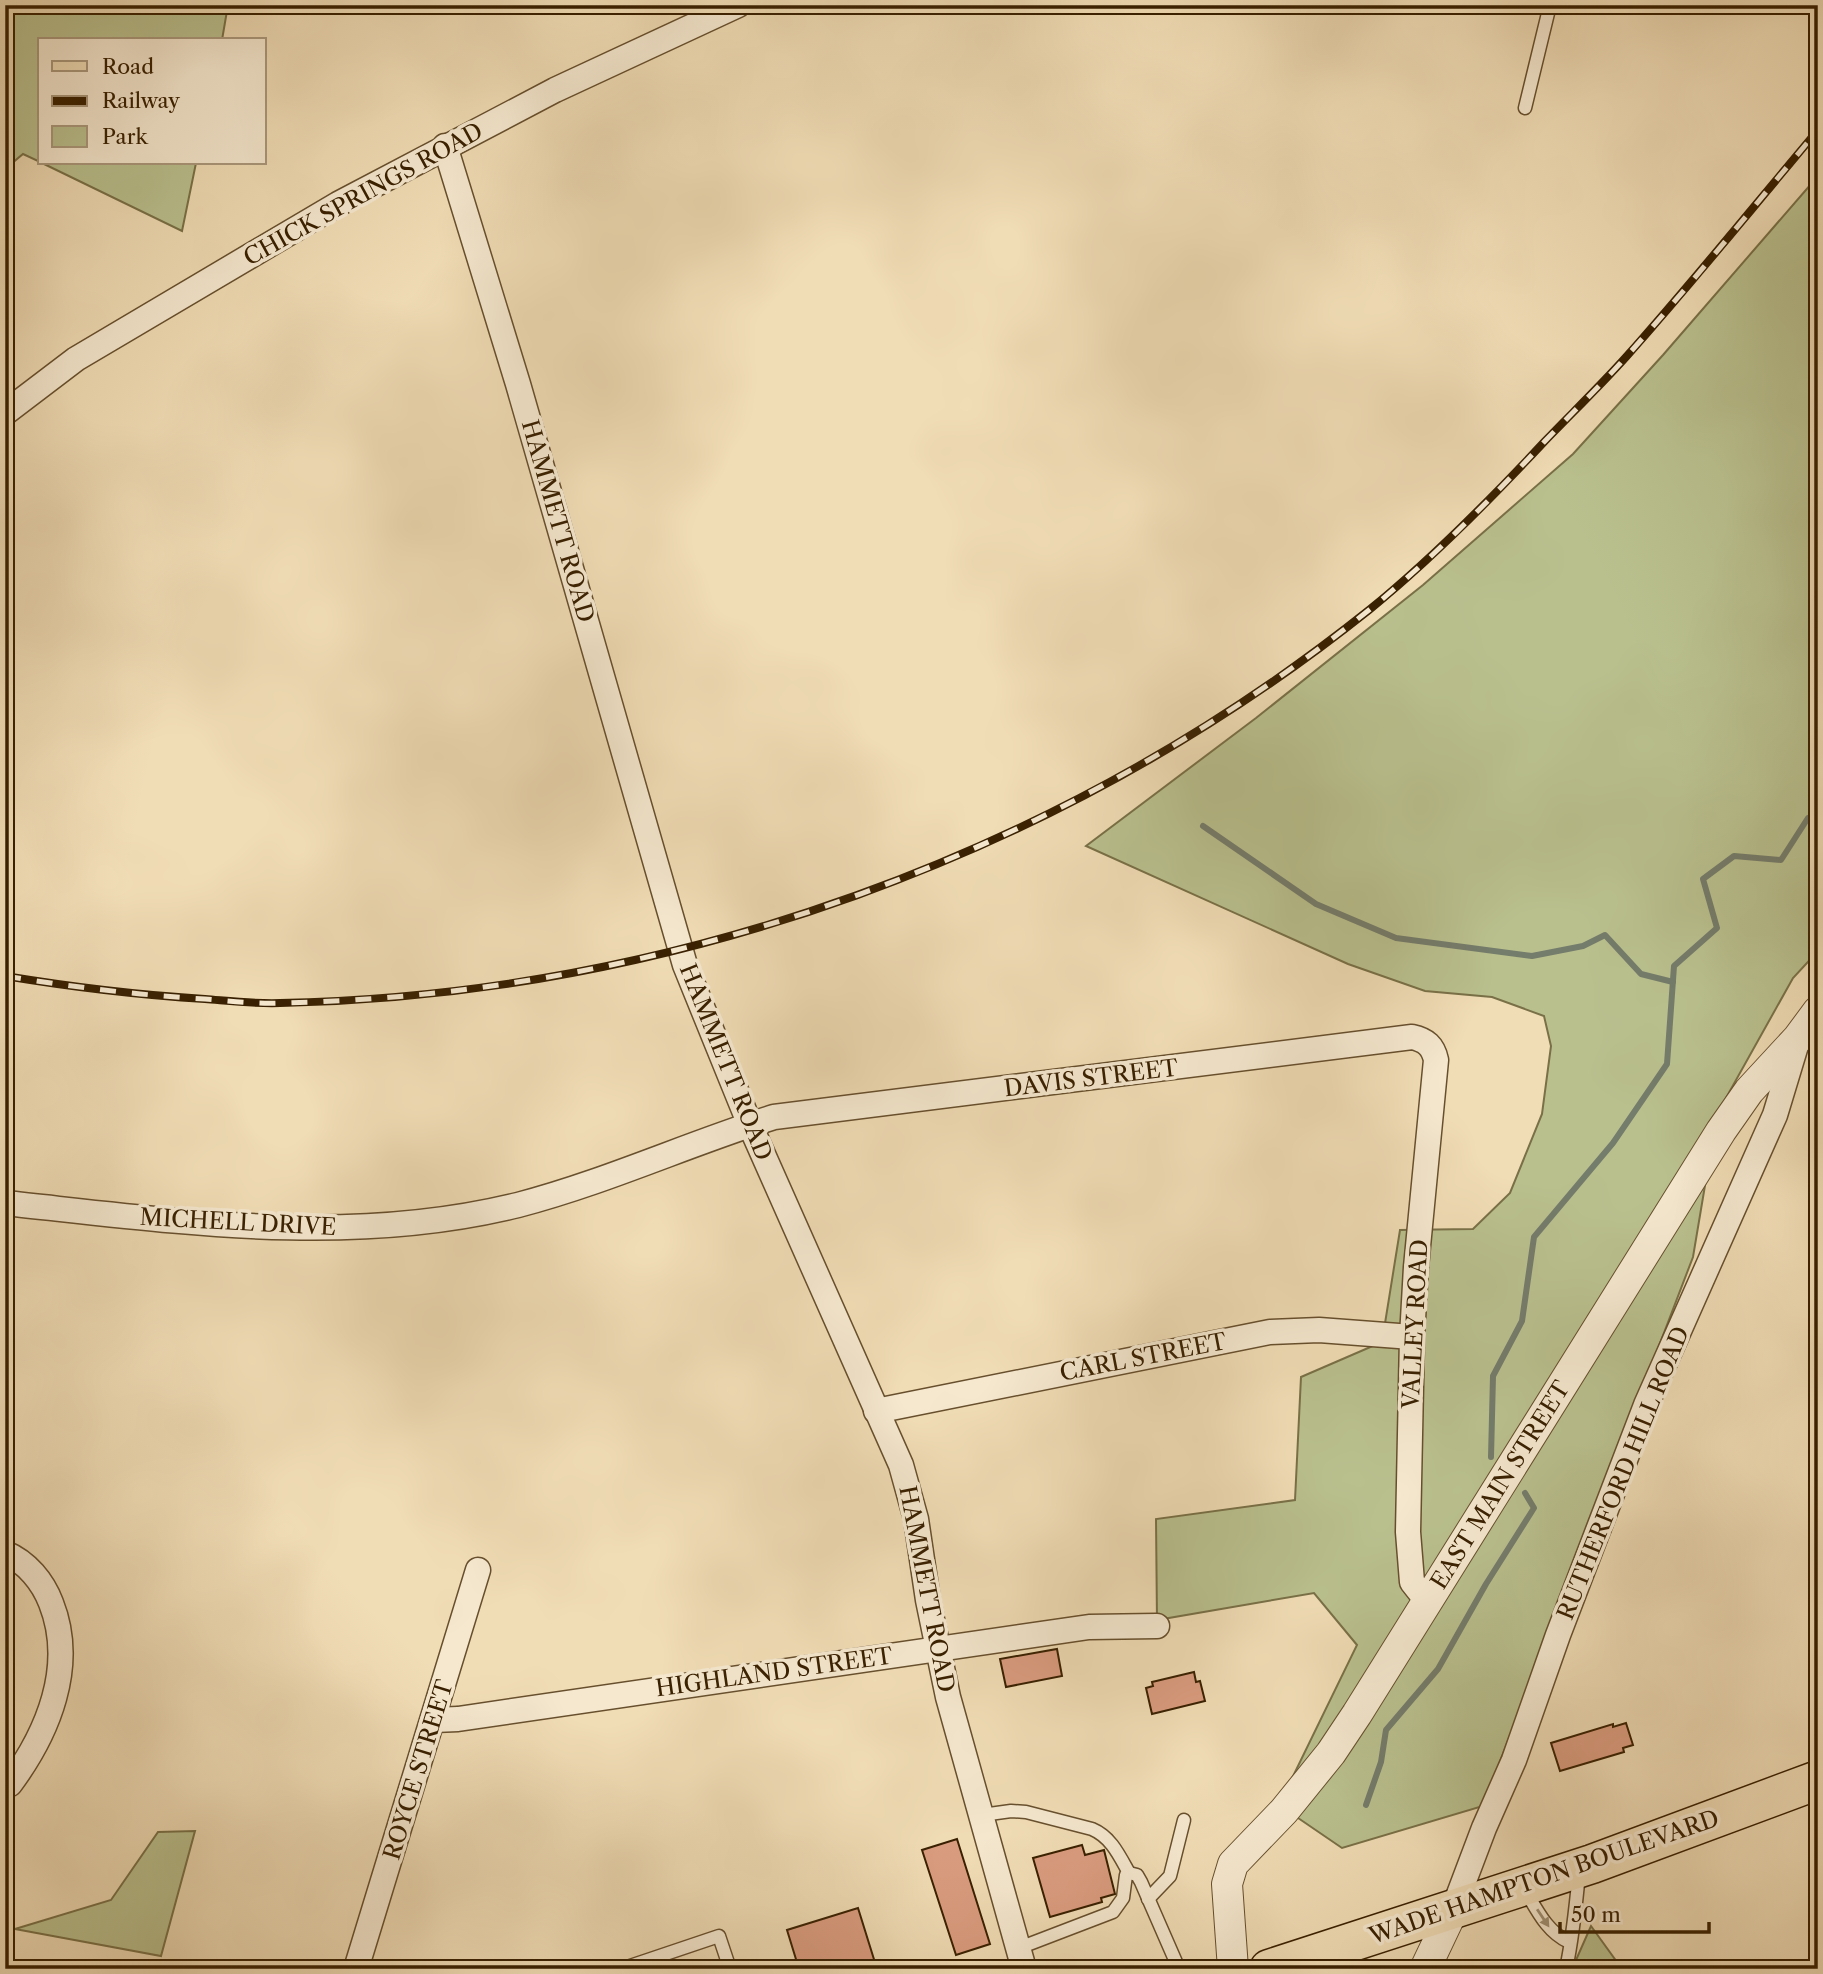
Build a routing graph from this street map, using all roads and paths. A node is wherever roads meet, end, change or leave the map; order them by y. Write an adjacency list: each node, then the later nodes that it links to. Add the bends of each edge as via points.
1 (738, 5): 4 (street, CHICK SPRINGS ROAD)
2 (1550, 5): 3 (lane)
3 (1525, 108)
4 (445, 146): 5 (street, CHICK SPRINGS ROAD, via 76,359); 9 (street, HAMMETT ROAD, via 519,384 685,965)
5 (5, 413)
6 (1818, 1011): 7 (street, EAST MAIN STREET)
7 (1798, 1038): 15 (street, EAST MAIN STREET, via 1749,1091 1721,1131); 27 (street, RUTHERFORD HILL ROAD, via 1775,1115 1646,1405)
8 (1430, 1045): 9 (street, DAVIS STREET, via 1412,1037 774,1117); 11 (street, VALLEY ROAD, via 1436,1060)
9 (750, 1125): 10 (street, MICHELL DRIVE, via 589,1184 516,1205 410,1223 253,1228); 12 (street, HAMMETT ROAD)
10 (5, 1203)
11 (1412, 1337): 12 (street, CARL STREET, via 1319,1329 1270,1332); 15 (street, VALLEY ROAD, via 1408,1532 1412,1581)
12 (876, 1411): 17 (street, HAMMETT ROAD, via 910,1491)
13 (5, 1553): 20 (street, via 39,1580 56,1615 61,1640 56,1695 38,1741)
14 (478, 1570): 18 (street, ROYCE STREET)
15 (1427, 1601): 34 (street, EAST MAIN STREET, via 1331,1753 1233,1864 1227,1884)
16 (1157, 1626): 17 (street, HIGHLAND STREET, via 1089,1627)
17 (938, 1647): 18 (street, HIGHLAND STREET); 21 (street, HAMMETT ROAD)
18 (433, 1720): 30 (street, ROYCE STREET)
19 (1818, 1780): 23 (main road, WADE HAMPTON BOULEVARD)
20 (10, 1784)
21 (982, 1815): 24 (lane, via 1026,1812 1092,1829 1114,1846); 29 (street, HAMMETT ROAD)
22 (1184, 1821): 26 (lane, via 1170,1876)
23 (1580, 1868): 25 (main road, WADE HAMPTON BOULEVARD); 28 (lane)
24 (1129, 1873): 26 (lane, via 1137,1875); 29 (lane, via 1114,1912)
25 (1523, 1887): 27 (main road, WADE HAMPTON BOULEVARD); 28 (lane, one-way to 28, via 1546,1925)
26 (1148, 1899): 33 (lane)
27 (1453, 1910): 35 (main road, WADE HAMPTON BOULEVARD); 36 (street)
28 (1569, 1942): 37 (lane)
29 (1022, 1958)
30 (356, 1969)
31 (621, 1969): 32 (lane, via 719,1936)
32 (730, 1969)
33 (1179, 1969)
34 (1233, 1969)
35 (1269, 1969)
36 (1426, 1969)
37 (1566, 1969)

